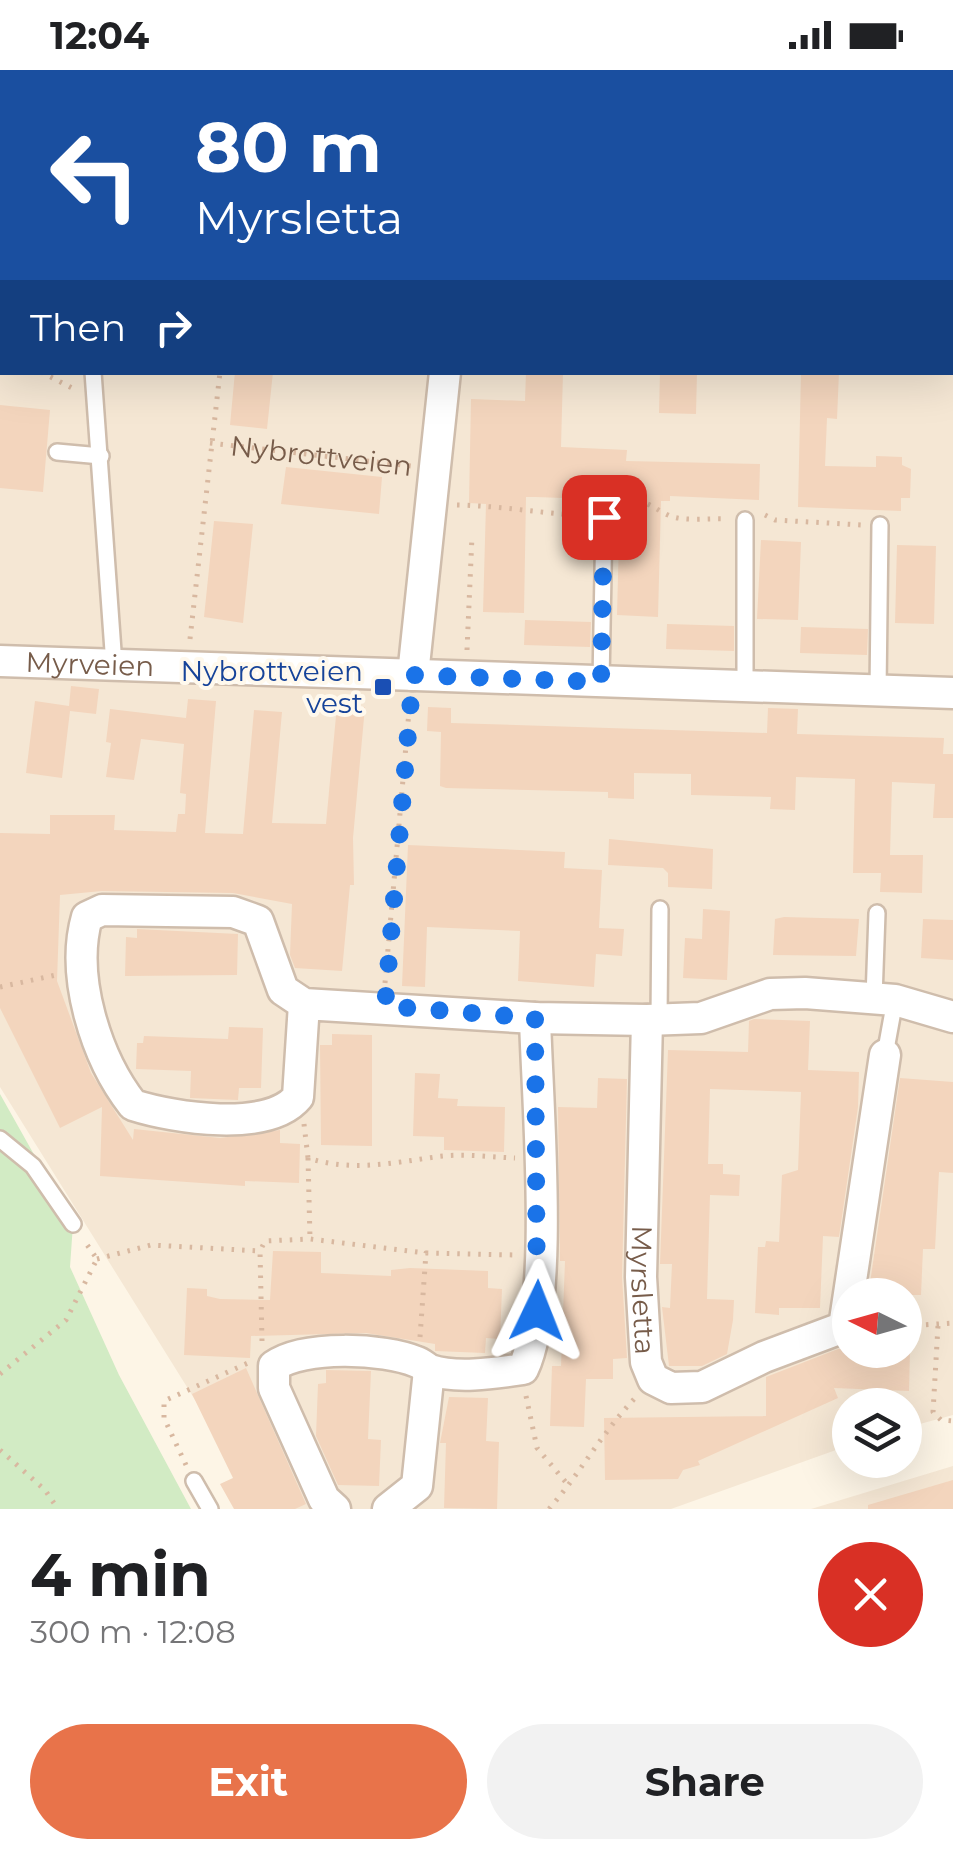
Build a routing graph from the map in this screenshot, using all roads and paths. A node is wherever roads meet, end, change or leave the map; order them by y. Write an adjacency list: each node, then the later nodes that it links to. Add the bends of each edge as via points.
1 (47, 375): 5 (path)
2 (93, 375): 5 (lane)
3 (220, 375): 6 (path, Nybrottveien)
4 (445, 375): 9 (street, Nybrottveien)
5 (97, 398): 8 (lane)
6 (210, 443): 9 (path, Nybrottveien); 17 (path, Nybrottveien)
7 (57, 452): 8 (lane)
8 (101, 456): 16 (lane)
9 (432, 468): 18 (street, Nybrottveien)
10 (762, 514): 13 (path)
11 (604, 517): 20 (lane)
12 (745, 520): 21 (lane)
13 (880, 525): 22 (lane)
14 (472, 536): 19 (path)
15 (0, 660): 16 (street, Myrveien)
16 (114, 665): 17 (street, Myrveien)
17 (190, 668): 18 (street, Myrveien)
18 (413, 675): 19 (street, Myrveien); 30 (path)
19 (465, 678): 20 (street, Myrveien)
20 (601, 682): 21 (street, Myrveien)
21 (745, 687): 22 (street, Myrveien)
22 (878, 690): 23 (street, Myrveien)
23 (953, 693)
24 (660, 909): 33 (lane)
25 (877, 912): 28 (lane, Myrsletta)
26 (84, 970): 27 (path); 29 (street, via 82,933 87,917 102,910 233,912 258,921 283,990); 35 (street, via 95,1034 133,1105 253,1120 289,1108)
27 (0, 987)
28 (884, 999): 32 (street); 33 (street, via 770,994 701,1018); 34 (lane, Myrsletta)
29 (304, 1004): 30 (street); 35 (street)
30 (385, 1006): 31 (street)
31 (535, 1018): 33 (street); 38 (street)
32 (953, 1018)
33 (653, 1019): 51 (street, Myrsletta, via 641,1277)
34 (885, 1055): 51 (street, Myrsletta, via 844,1327 702,1387 671,1388)
35 (298, 1097): 37 (path)
36 (0, 1139): 39 (lane, via 33,1166)
37 (308, 1158): 38 (path, via 377,1167 436,1156); 40 (path)
38 (538, 1158): 43 (street)
39 (73, 1224): 44 (path)
40 (310, 1239): 41 (path, via 265,1242); 42 (path)
41 (260, 1251): 44 (path, via 151,1245); 54 (path, via 263,1358 164,1400)
42 (426, 1253): 43 (path); 48 (path)
43 (538, 1256): 49 (street, via 535,1344)
44 (96, 1258): 50 (path, via 66,1320)
45 (953, 1322): 47 (path)
46 (922, 1326): 47 (path)
47 (938, 1326): 52 (path, via 933,1412)
48 (423, 1366): 49 (street, via 489,1374); 58 (street, via 377,1354 306,1351 274,1366 274,1388 324,1499); 59 (street, via 417,1486)
49 (523, 1368): 55 (path, via 537,1448)
50 (0, 1374)
51 (653, 1379): 55 (path, via 607,1426)
52 (953, 1421)
53 (0, 1450): 56 (path)
54 (194, 1481): 57 (lane)
55 (569, 1486): 60 (path)
56 (58, 1509)
57 (210, 1509)
58 (335, 1509)
59 (388, 1509)
60 (549, 1509)

